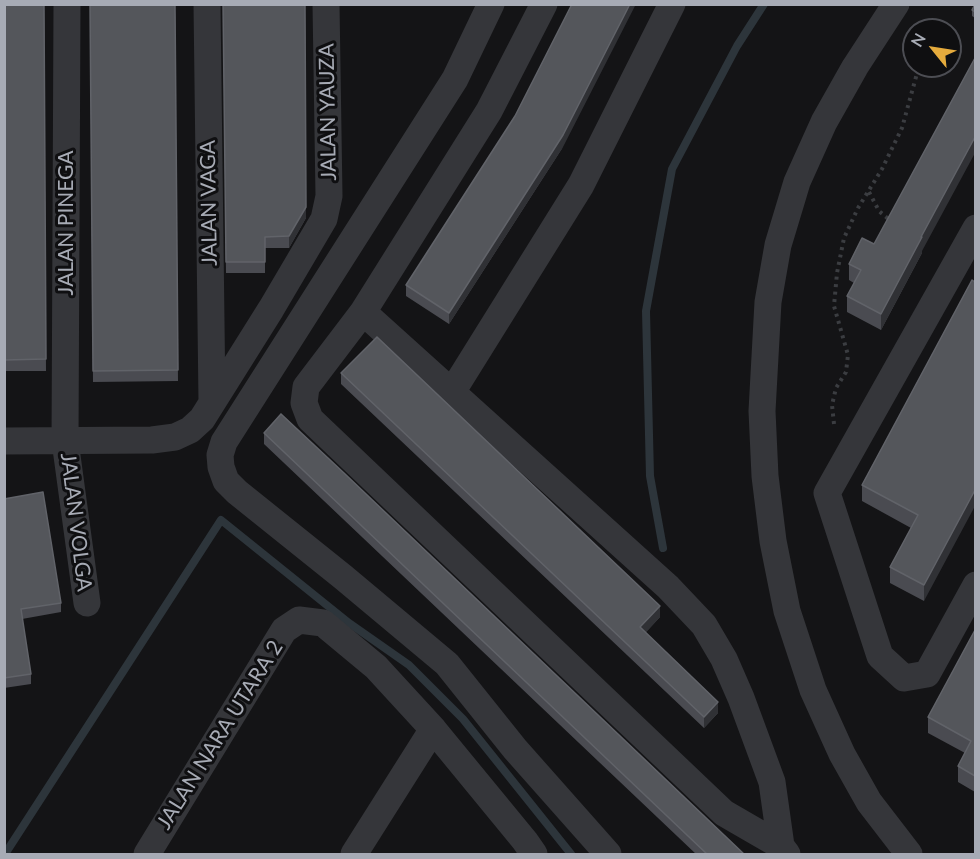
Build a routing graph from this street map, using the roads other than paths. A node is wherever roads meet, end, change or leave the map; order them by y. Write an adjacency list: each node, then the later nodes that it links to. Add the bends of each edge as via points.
1 (67, 4): 14 (street, JALAN PINEGA)
2 (207, 4): 12 (street, JALAN VAGA)
3 (326, 4): 12 (street, JALAN YAUZA, via 329,196 324,219)
4 (491, 4): 22 (street, via 455,79 224,442 221,467 237,492 447,664)
5 (544, 4): 10 (street, via 489,111)
6 (672, 4): 11 (street, via 581,185)
7 (896, 4): 23 (street, via 849,76 797,182 778,245 768,302 762,411 773,541 787,611 813,690 869,802)
8 (975, 228): 9 (street)
9 (967, 263): 15 (street, via 827,492 880,656 904,678 927,674)
10 (363, 312): 11 (street); 18 (street, via 306,387 304,403 310,419 724,813)
11 (452, 392): 18 (street, via 668,587 704,625 741,698 772,782)
12 (212, 402): 14 (street, via 202,419 175,437)
13 (4, 441): 14 (street)
14 (65, 441): 16 (street, JALAN VOLGA)
15 (975, 585)
16 (87, 603)
17 (433, 729): 19 (street, JALAN NARA UTARA 2, via 376,667 323,623 299,620 284,630); 20 (street); 21 (street)
18 (784, 850)
19 (147, 855)
20 (354, 855)
21 (534, 855)
22 (608, 855)
23 (909, 855)

